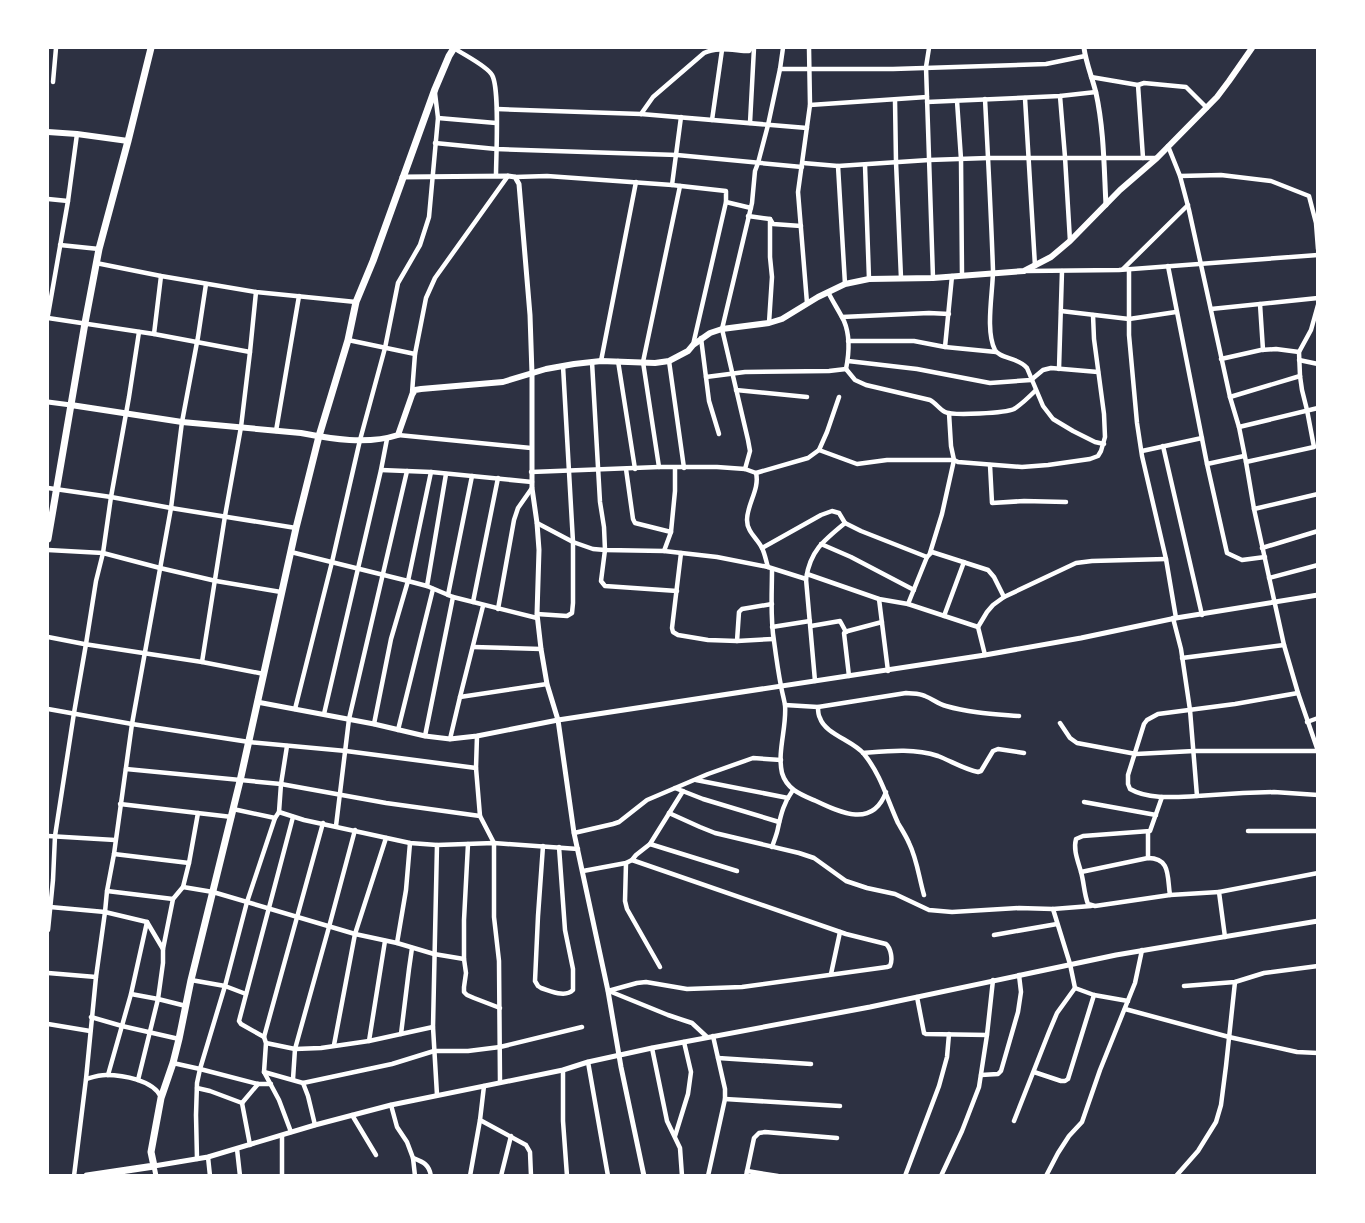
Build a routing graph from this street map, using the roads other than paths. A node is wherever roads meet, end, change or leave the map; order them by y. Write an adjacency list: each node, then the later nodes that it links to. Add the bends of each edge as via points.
1 (56, 48): 17 (street)
2 (151, 48): 40 (main road)
3 (454, 48): 19 (main road); 29 (street, via 488,69 493,76)
4 (752, 48): 11 (street, via 748,51); 35 (street)
5 (783, 48): 14 (street)
6 (809, 48): 15 (street)
7 (929, 48): 13 (street)
8 (1084, 48): 12 (street)
9 (1252, 48): 28 (main road)
10 (709, 49): 11 (street); 30 (street, via 653,97)
11 (722, 50): 33 (street)
12 (1085, 56): 13 (street, via 1046,64); 16 (street)
13 (926, 67): 15 (street); 25 (street)
14 (780, 69): 15 (street); 36 (street)
15 (810, 70): 27 (street)
16 (1091, 77): 18 (street); 20 (street)
17 (53, 82)
18 (1138, 85): 28 (street, via 1186,87); 49 (street)
19 (434, 89): 32 (street); 63 (main road)
20 (1096, 92): 21 (street); 48 (street)
21 (1060, 96): 22 (street); 45 (street)
22 (1025, 98): 23 (street); 47 (street)
23 (984, 99): 26 (street); 46 (street)
24 (895, 100): 25 (street); 27 (street); 53 (street)
25 (927, 100): 26 (street); 52 (street)
26 (957, 101): 51 (street)
27 (810, 105): 37 (street)
28 (1207, 108): 42 (main road)
29 (497, 109): 30 (street); 34 (street)
30 (641, 114): 31 (street)
31 (681, 117): 33 (street); 44 (street)
32 (438, 118): 34 (street); 41 (street)
33 (712, 120): 35 (street)
34 (496, 123): 43 (street)
35 (750, 123): 36 (street)
36 (768, 124): 37 (street); 54 (street)
37 (807, 128): 55 (street)
38 (48, 132): 39 (main road)
39 (77, 134): 40 (main road); 68 (street)
40 (128, 141): 79 (main road)
41 (435, 143): 43 (street); 59 (street)
42 (1168, 146): 50 (main road); 62 (street)
43 (496, 149): 44 (street); 58 (street)
44 (676, 155): 54 (street); 65 (street)
45 (1065, 157): 47 (street); 48 (street); 77 (street)
46 (988, 158): 47 (street); 51 (street); 90 (street)
47 (1029, 158): 85 (street)
48 (1103, 158): 49 (street); 70 (street)
49 (1143, 158): 50 (street)
50 (1157, 158): 70 (main road)
51 (961, 159): 52 (street); 91 (street)
52 (929, 160): 53 (street); 95 (street)
53 (896, 162): 56 (street); 94 (street)
54 (758, 163): 55 (street); 72 (street)
55 (802, 165): 57 (street); 76 (street, via 798,192)
56 (865, 165): 57 (street); 96 (street)
57 (838, 166): 98 (street)
58 (496, 175): 59 (street); 60 (street)
59 (432, 176): 63 (street); 128 (street, via 429,217 420,246 398,283)
60 (508, 176): 61 (street); 133 (street, via 434,278 426,298)
61 (515, 176): 64 (street); 148 (street, via 519,184)
62 (1180, 176): 71 (street); 75 (street, via 1221,175 1270,181 1309,196)
63 (402, 177): 103 (main road)
64 (636, 182): 65 (street); 137 (street)
65 (672, 185): 66 (street)
66 (680, 186): 69 (street, via 726,191); 141 (street)
67 (48, 199): 68 (street)
68 (68, 201): 78 (street)
69 (726, 202): 72 (street); 126 (street)
70 (1106, 205): 77 (main road)
71 (1188, 205): 83 (street); 86 (street)
72 (750, 208): 73 (street)
73 (748, 216): 74 (street); 117 (street)
74 (770, 219): 76 (street, via 773,224); 116 (street, via 772,277)
75 (1317, 223): 80 (street)
76 (801, 226): 104 (street)
77 (1070, 241): 85 (main road)
78 (60, 245): 79 (street); 112 (street)
79 (99, 249): 82 (main road)
80 (1318, 249)
81 (1318, 255): 83 (street)
82 (96, 263): 92 (street); 115 (main road)
83 (1202, 264): 84 (street); 107 (street)
84 (1168, 266): 87 (street); 109 (street)
85 (1035, 267): 88 (main road)
86 (1123, 269): 87 (street); 89 (street)
87 (1129, 269): 114 (street)
88 (1024, 271): 89 (street); 90 (main road)
89 (1062, 271): 108 (street)
90 (993, 273): 91 (main road); 131 (street, via 991,337)
91 (962, 275): 93 (main road)
92 (161, 276): 97 (street); 121 (street)
93 (952, 276): 95 (main road); 110 (street)
94 (900, 278): 95 (main road); 96 (main road)
95 (933, 278)
96 (869, 280): 98 (main road)
97 (206, 284): 99 (street); 125 (street)
98 (845, 284): 100 (main road)
99 (256, 292): 101 (street); 130 (street)
100 (828, 292): 104 (main road); 113 (street)
101 (299, 296): 103 (street); 167 (street)
102 (1318, 298): 105 (street)
103 (356, 302): 123 (main road)
104 (807, 303): 116 (main road, via 782,319)
105 (1260, 304): 107 (street); 129 (street)
106 (1318, 305): 118 (street)
107 (1211, 310): 134 (street)
108 (1060, 311): 111 (street); 145 (street)
109 (1176, 312): 114 (street); 171 (street)
110 (949, 314): 113 (street); 127 (street)
111 (1093, 315): 114 (street); 146 (street)
112 (48, 317): 115 (street)
113 (842, 317): 124 (street)
114 (1129, 319): 179 (street)
115 (84, 323): 120 (street); 159 (main road)
116 (769, 323): 117 (main road)
117 (722, 329): 122 (main road); 147 (street)
118 (1311, 330): 119 (street); 132 (street)
119 (1318, 331)
120 (139, 332): 121 (street); 162 (street)
121 (154, 334): 125 (street)
122 (701, 338): 126 (main road); 150 (street)
123 (348, 340): 128 (street); 169 (main road)
124 (848, 340): 127 (street, via 914,341); 139 (street)
125 (197, 342): 130 (street); 164 (street)
126 (693, 345): 135 (main road)
127 (946, 347): 131 (street)
128 (385, 348): 133 (street); 173 (street)
129 (1264, 350): 132 (street); 134 (street)
130 (250, 352): 165 (street)
131 (996, 352): 151 (street, via 1023,363)
132 (1299, 352): 136 (street)
133 (415, 354): 154 (street)
134 (1221, 359): 157 (street)
135 (669, 360): 141 (main road); 187 (street)
136 (1299, 360): 142 (street); 149 (street)
137 (601, 361): 138 (main road); 140 (main road)
138 (618, 361): 141 (main road); 189 (street)
139 (848, 361): 144 (street); 151 (street, via 990,384)
140 (592, 362): 143 (main road); 192 (street)
141 (644, 362): 185 (street)
142 (1318, 364)
143 (563, 366): 148 (main road); 194 (street)
144 (846, 369): 147 (street); 163 (street, via 855,380 866,385 930,400)
145 (1059, 369): 146 (street); 151 (street, via 1043,370)
146 (1098, 372): 174 (street, via 1106,437)
147 (733, 373): 150 (street); 152 (street)
148 (532, 374): 154 (main road, via 503,382 421,388); 177 (street)
149 (1300, 376): 157 (street); 161 (street)
150 (706, 377): 168 (street)
151 (1031, 380): 153 (street)
152 (736, 390): 155 (street); 190 (street, via 750,452)
153 (1035, 391): 163 (street, via 1005,412); 174 (street, via 1053,419)
154 (412, 394): 170 (main road)
155 (807, 397)
156 (839, 397): 178 (street)
157 (1230, 397): 166 (street)
158 (48, 402): 159 (street)
159 (71, 405): 162 (main road); 204 (main road)
160 (1318, 408): 161 (street)
161 (1308, 410): 166 (street); 176 (street)
162 (126, 414): 164 (main road); 206 (street)
163 (949, 414): 181 (street)
164 (182, 422): 165 (main road); 208 (street)
165 (241, 427): 167 (main road); 210 (street)
166 (1239, 427): 180 (street)
167 (276, 431): 169 (main road)
168 (719, 434)
169 (319, 436): 173 (main road); 213 (main road)
170 (398, 436): 172 (main road); 177 (street)
171 (1202, 438): 175 (street); 183 (street)
172 (387, 439): 173 (main road); 191 (street)
173 (360, 440): 230 (street)
174 (1104, 444): 184 (street, via 1098,456 1090,459 1022,468)
175 (1164, 446): 179 (street); 256 (street)
176 (1316, 447): 182 (street)
177 (531, 448): 196 (street)
178 (819, 450): 181 (street, via 856,464 888,460); 197 (street, via 808,458)
179 (1142, 451): 229 (street)
180 (1244, 456): 182 (street); 183 (street)
181 (954, 460): 184 (street); 227 (street)
182 (1246, 462): 209 (street)
183 (1207, 464): 228 (street, via 1227,553 1242,560)
184 (990, 465): 207 (street, via 992,503)
185 (659, 467): 186 (street); 189 (street)
186 (675, 468): 187 (street); 215 (street)
187 (684, 468): 190 (street)
188 (626, 469): 189 (street); 192 (street); 215 (street, via 632,519)
189 (635, 469)
190 (745, 469): 197 (street)
191 (380, 470): 193 (street); 234 (street)
192 (598, 470): 194 (street); 222 (street)
193 (407, 471): 195 (street); 236 (street)
194 (569, 471): 196 (street); 217 (street)
195 (431, 472): 198 (street); 240 (street)
196 (531, 472): 201 (street)
197 (756, 473): 219 (street, via 747,522)
198 (446, 474): 199 (street); 241 (street)
199 (472, 476): 200 (street); 246 (street)
200 (498, 478): 201 (street); 250 (street)
201 (532, 482): 203 (street)
202 (48, 488): 204 (street)
203 (532, 488): 211 (street); 255 (street, via 514,520)
204 (56, 489): 206 (street); 216 (main road)
205 (1318, 494): 209 (street)
206 (110, 497): 208 (street); 226 (street)
207 (1066, 502)
208 (171, 508): 210 (street); 233 (street)
209 (1254, 509): 220 (street)
210 (225, 516): 213 (street); 239 (street)
211 (537, 523): 217 (street); 257 (street)
212 (845, 523): 218 (street); 219 (street, via 839,513 832,511); 227 (street)
213 (296, 528): 224 (main road)
214 (1318, 531): 220 (street)
215 (671, 532): 223 (street)
216 (48, 539)
217 (572, 542): 222 (street); 257 (street, via 572,613 567,616)
218 (821, 544): 237 (street); 243 (street)
219 (762, 548): 235 (street)
220 (1262, 548): 228 (street)
221 (48, 550): 226 (street)
222 (605, 550): 223 (street); 244 (street, via 601,581 605,586)
223 (664, 551): 225 (street)
224 (290, 552): 230 (street); 245 (main road)
225 (681, 552): 235 (street); 244 (street)
226 (103, 553): 233 (street); 268 (street)
227 (929, 555): 231 (street, via 934,552); 243 (street)
228 (1264, 557): 238 (street)
229 (1166, 559): 247 (street, via 1083,562); 259 (street)
230 (332, 562): 234 (street); 288 (street)
231 (964, 562): 247 (street, via 988,570); 258 (street)
232 (1318, 565): 238 (street)
233 (160, 568): 239 (street); 272 (street)
234 (357, 568): 236 (street); 291 (street)
235 (770, 568): 237 (street); 252 (street)
236 (382, 574): 240 (street); 294 (street)
237 (806, 576): 249 (street); 261 (street)
238 (1270, 578): 251 (street)
239 (216, 580): 245 (street); 275 (street)
240 (408, 581): 241 (street); 299 (street)
241 (427, 586): 242 (street)
242 (433, 589): 246 (street); 300 (street)
243 (914, 590): 253 (street)
244 (677, 591): 267 (street, via 673,632 708,640)
245 (281, 592): 277 (main road)
246 (450, 596): 250 (street); 301 (street)
247 (1004, 596): 263 (street, via 987,612)
248 (1318, 596): 251 (street)
249 (879, 599): 253 (street); 260 (street)
250 (473, 602): 254 (street)
251 (1274, 603): 256 (street); 269 (street)
252 (772, 604): 262 (street); 267 (street, via 739,612)
253 (908, 604): 258 (street)
254 (483, 606): 255 (street); 270 (street)
255 (498, 609): 257 (street)
256 (1202, 614): 259 (street)
257 (537, 616): 271 (street)
258 (944, 616): 263 (street)
259 (1174, 618): 273 (street); 274 (street)
260 (882, 622): 264 (street); 276 (street)
261 (810, 623): 262 (street); 264 (street, via 838,621); 279 (street)
262 (772, 627): 266 (street)
263 (978, 627): 273 (street)
264 (846, 632): 278 (street)
265 (48, 637): 268 (street)
266 (774, 639): 267 (street); 281 (street)
267 (737, 641)
268 (86, 644): 272 (street); 290 (street)
269 (1284, 645): 274 (street); 282 (street)
270 (473, 647): 271 (street); 283 (street)
271 (541, 649): 280 (street)
272 (146, 653): 275 (street); 298 (street)
273 (985, 655): 276 (street)
274 (1182, 658): 289 (street)
275 (202, 662): 277 (street)
276 (888, 671): 278 (street)
277 (264, 674): 284 (main road)
278 (849, 676): 279 (street)
279 (815, 681): 281 (street)
280 (547, 684): 283 (street); 295 (street)
281 (781, 686): 285 (street); 295 (street)
282 (1298, 693): 289 (street); 296 (street)
283 (460, 697): 303 (street)
284 (257, 702): 288 (street); 304 (main road)
285 (785, 705): 286 (street); 312 (street)
286 (818, 706): 292 (street, via 917,694 945,706 976,713); 309 (street, via 822,722)
287 (48, 709): 290 (street)
288 (296, 709): 291 (street)
289 (1190, 710): 308 (street); 311 (street, via 1155,715 1147,720)
290 (74, 713): 298 (street); 346 (street)
291 (324, 714): 294 (street)
292 (1019, 716)
293 (1318, 718): 296 (street)
294 (349, 719): 299 (street); 306 (street)
295 (558, 720): 302 (street); 344 (street)
296 (1307, 722): 307 (street)
297 (1060, 723): 311 (street, via 1077,743)
298 (132, 724): 304 (street); 314 (street)
299 (374, 724): 300 (street)
300 (398, 730): 301 (street)
301 (425, 736): 303 (street)
302 (477, 736): 303 (street); 313 (street)
303 (450, 739)
304 (249, 742): 305 (street); 316 (main road)
305 (287, 746): 306 (street); 317 (street)
306 (346, 751): 313 (street); 322 (street)
307 (1318, 751): 308 (street)
308 (1194, 752): 311 (street); 324 (street)
309 (863, 753): 310 (street, via 918,752 978,772 995,749); 321 (street)
310 (1024, 753)
311 (1136, 754): 325 (street, via 1127,779 1130,789)
312 (781, 760): 315 (street, via 747,760); 319 (street, via 782,774)
313 (476, 768): 334 (street)
314 (126, 769): 316 (street); 328 (street)
315 (694, 780): 318 (street); 326 (street)
316 (240, 781): 317 (street); 331 (main road)
317 (281, 784): 322 (street); 329 (street)
318 (675, 788): 320 (street); 344 (street, via 647,800 619,822)
319 (793, 790): 321 (street, via 838,812 858,815 875,809); 326 (street)
320 (683, 791): 332 (street); 337 (street)
321 (886, 792): 371 (street, via 910,844)
322 (340, 794): 334 (street); 339 (street)
323 (1318, 795): 324 (street, via 1274,792)
324 (1197, 796): 325 (street)
325 (1162, 797): 333 (street)
326 (788, 798): 337 (street)
327 (1084, 802): 333 (street)
328 (120, 804): 330 (street); 348 (street)
329 (279, 812): 335 (street); 336 (street)
330 (198, 813): 331 (street); 361 (street)
331 (232, 813): 336 (street); 369 (main road)
332 (669, 813): 352 (street); 356 (street, via 715,833)
333 (1156, 815): 342 (street, via 1152,830)
334 (480, 816): 350 (street)
335 (293, 817): 338 (street); 377 (street)
336 (275, 818): 374 (street)
337 (779, 822): 356 (street)
338 (323, 823): 339 (street); 380 (street)
339 (336, 826): 340 (street)
340 (355, 830): 347 (street); 384 (street)
341 (1318, 831): 343 (street)
342 (1148, 832): 359 (street); 365 (street, via 1077,838 1074,846)
343 (1248, 832)
344 (574, 833): 357 (street)
345 (48, 836): 346 (street)
346 (55, 836): 348 (street); 376 (street)
347 (386, 838): 349 (street); 387 (street)
348 (115, 840): 358 (street)
349 (410, 843): 353 (street); 391 (street)
350 (494, 843): 351 (street); 354 (street); 418 (street, via 494,917)
351 (468, 844): 353 (street); 396 (street)
352 (650, 844): 360 (street); 364 (street)
353 (437, 845): 395 (street)
354 (542, 846): 355 (street); 355 (street, via 536,981 541,988 565,994 573,990 573,968 565,930)
355 (559, 847): 357 (street)
356 (772, 847): 378 (street, via 814,858 846,881 895,894 929,910)
357 (578, 849): 363 (street)
358 (114, 854): 361 (street); 368 (street)
359 (1148, 858): 365 (street); 372 (street, via 1163,862)
360 (632, 860): 362 (street); 386 (street)
361 (189, 863): 367 (street)
362 (626, 863): 363 (street); 399 (street, via 627,910)
363 (583, 871): 410 (street)
364 (736, 871)
365 (1081, 872): 375 (street, via 1087,902)
366 (1318, 873): 370 (street)
367 (183, 886): 369 (street); 373 (street)
368 (107, 891): 373 (street); 379 (street)
369 (213, 892): 374 (street); 404 (main road)
370 (1219, 892): 372 (street); 389 (street)
371 (924, 895)
372 (1170, 895): 375 (street)
373 (173, 899): 393 (street)
374 (247, 902): 377 (street); 407 (street)
375 (1091, 906): 378 (street)
376 (50, 907): 379 (street); 385 (street)
377 (269, 909): 380 (street); 412 (street)
378 (1053, 909): 383 (street)
379 (105, 912): 382 (street); 403 (street)
380 (297, 916): 384 (street); 433 (street)
381 (1318, 921): 389 (street)
382 (147, 922): 393 (street); 411 (street)
383 (1057, 924): 388 (street); 397 (street)
384 (329, 927): 387 (street); 439 (street)
385 (48, 930)
386 (840, 932): 401 (street); 401 (street, via 886,944 890,948 891,963 887,967)
387 (355, 934): 390 (street); 436 (street)
388 (994, 935)
389 (1225, 937): 394 (street)
390 (385, 941): 391 (street); 434 (street)
391 (397, 943): 392 (street)
392 (412, 948): 395 (street); 427 (street)
393 (164, 949): 415 (street)
394 (1142, 950): 397 (street); 416 (street)
395 (434, 954): 396 (street); 423 (street)
396 (464, 959): 418 (street, via 465,994)
397 (1070, 964): 402 (street); 409 (street)
398 (1318, 966): 406 (street, via 1264,973)
399 (660, 967)
400 (48, 972): 403 (street)
401 (831, 974): 410 (street, via 742,987 687,989 646,982)
402 (1019, 975): 405 (street); 452 (street, via 1018,1012 1001,1071)
403 (96, 977): 420 (street)
404 (191, 980): 407 (street); 417 (main road)
405 (993, 980): 414 (street); 429 (street)
406 (1235, 982): 408 (street); 431 (street)
407 (225, 986): 412 (street); 447 (street)
408 (1184, 986)
409 (1075, 988): 413 (street); 450 (street, via 1048,1032)
410 (608, 991): 430 (street, via 692,1023); 442 (street)
411 (131, 994): 415 (street); 422 (street)
412 (246, 994): 433 (street, via 239,1021)
413 (1094, 995): 416 (street); 450 (street, via 1068,1079 1061,1081)
414 (917, 997): 428 (street, via 924,1032 930,1035); 430 (street)
415 (158, 999): 417 (street); 426 (street)
416 (1128, 1001): 419 (street)
417 (186, 1006): 432 (main road)
418 (500, 1008): 437 (street)
419 (1125, 1009): 431 (street); 504 (street, via 1082,1122 1068,1136)
420 (91, 1017): 422 (street); 425 (street)
421 (48, 1024): 425 (street)
422 (122, 1026): 426 (street); 451 (street)
423 (433, 1027): 427 (street); 440 (street)
424 (582, 1027): 437 (street)
425 (90, 1031): 453 (street)
426 (150, 1033): 432 (street); 455 (street)
427 (401, 1034): 434 (street)
428 (949, 1034): 429 (street); 502 (street, via 939,1086)
429 (987, 1034): 452 (street)
430 (710, 1036): 435 (street); 443 (street)
431 (1229, 1037): 441 (street, via 1297,1052); 505 (street, via 1216,1122 1198,1151)
432 (179, 1039): 445 (main road)
433 (265, 1040): 439 (street); 449 (street)
434 (369, 1041): 436 (street)
435 (684, 1042): 438 (street); 475 (street, via 691,1072)
436 (334, 1045): 439 (street)
437 (500, 1047): 440 (street); 456 (street)
438 (652, 1048): 442 (street); 475 (street, via 667,1121)
439 (295, 1049): 454 (street)
440 (434, 1051): 457 (street, via 392,1064); 462 (street)
441 (1318, 1053)
442 (619, 1055): 444 (street); 498 (street)
443 (718, 1058): 446 (street); 464 (street)
444 (588, 1062): 448 (street); 497 (street)
445 (173, 1063): 447 (street); 463 (main road)
446 (811, 1064)
447 (200, 1069): 458 (street); 461 (street)
448 (563, 1070): 456 (street); 496 (street)
449 (264, 1072): 454 (street); 459 (street)
450 (1034, 1072): 470 (street)
451 (108, 1075): 453 (street); 455 (street)
452 (982, 1075): 503 (street, via 962,1131)
453 (86, 1079): 485 (street)
454 (292, 1079): 457 (street)
455 (138, 1080): 463 (street, via 155,1088)
456 (500, 1082): 460 (street)
457 (304, 1083): 471 (street)
458 (258, 1084): 459 (street); 465 (street)
459 (271, 1084): 472 (street)
460 (484, 1086): 462 (street); 469 (street)
461 (197, 1088): 465 (street); 482 (street)
462 (437, 1095): 466 (street)
463 (161, 1098): 483 (main road, via 151,1152)
464 (725, 1099): 467 (street); 500 (street)
465 (242, 1103): 477 (street)
466 (391, 1105): 468 (street); 481 (street, via 397,1127)
467 (840, 1106)
468 (352, 1115): 471 (street); 479 (street)
469 (480, 1120): 474 (street); 493 (street)
470 (1014, 1121)
471 (315, 1125): 472 (street)
472 (291, 1132): 473 (street)
473 (282, 1136): 477 (street); 490 (street)
474 (511, 1136): 494 (street); 495 (street, via 529,1149)
475 (675, 1136): 499 (street, via 680,1148)
476 (837, 1138): 484 (street, via 759,1133 754,1138)
477 (250, 1145): 478 (street)
478 (237, 1149): 480 (street); 489 (street)
479 (376, 1155)
480 (208, 1157): 482 (street); 488 (street)
481 (413, 1158): 491 (street); 492 (street, via 426,1164)
482 (197, 1159): 483 (street)
483 (154, 1166): 486 (main road); 487 (street)
484 (747, 1173): 501 (street)
485 (74, 1176)
486 (87, 1176)
487 (156, 1176)
488 (210, 1176)
489 (240, 1176)
490 (282, 1176)
491 (415, 1176)
492 (431, 1176)
493 (470, 1176)
494 (500, 1176)
495 (531, 1176)
496 (567, 1176)
497 (608, 1176)
498 (644, 1176)
499 (682, 1176)
500 (708, 1176)
501 (778, 1176)
502 (905, 1176)
503 (941, 1176)
504 (1046, 1176)
505 (1176, 1176)

